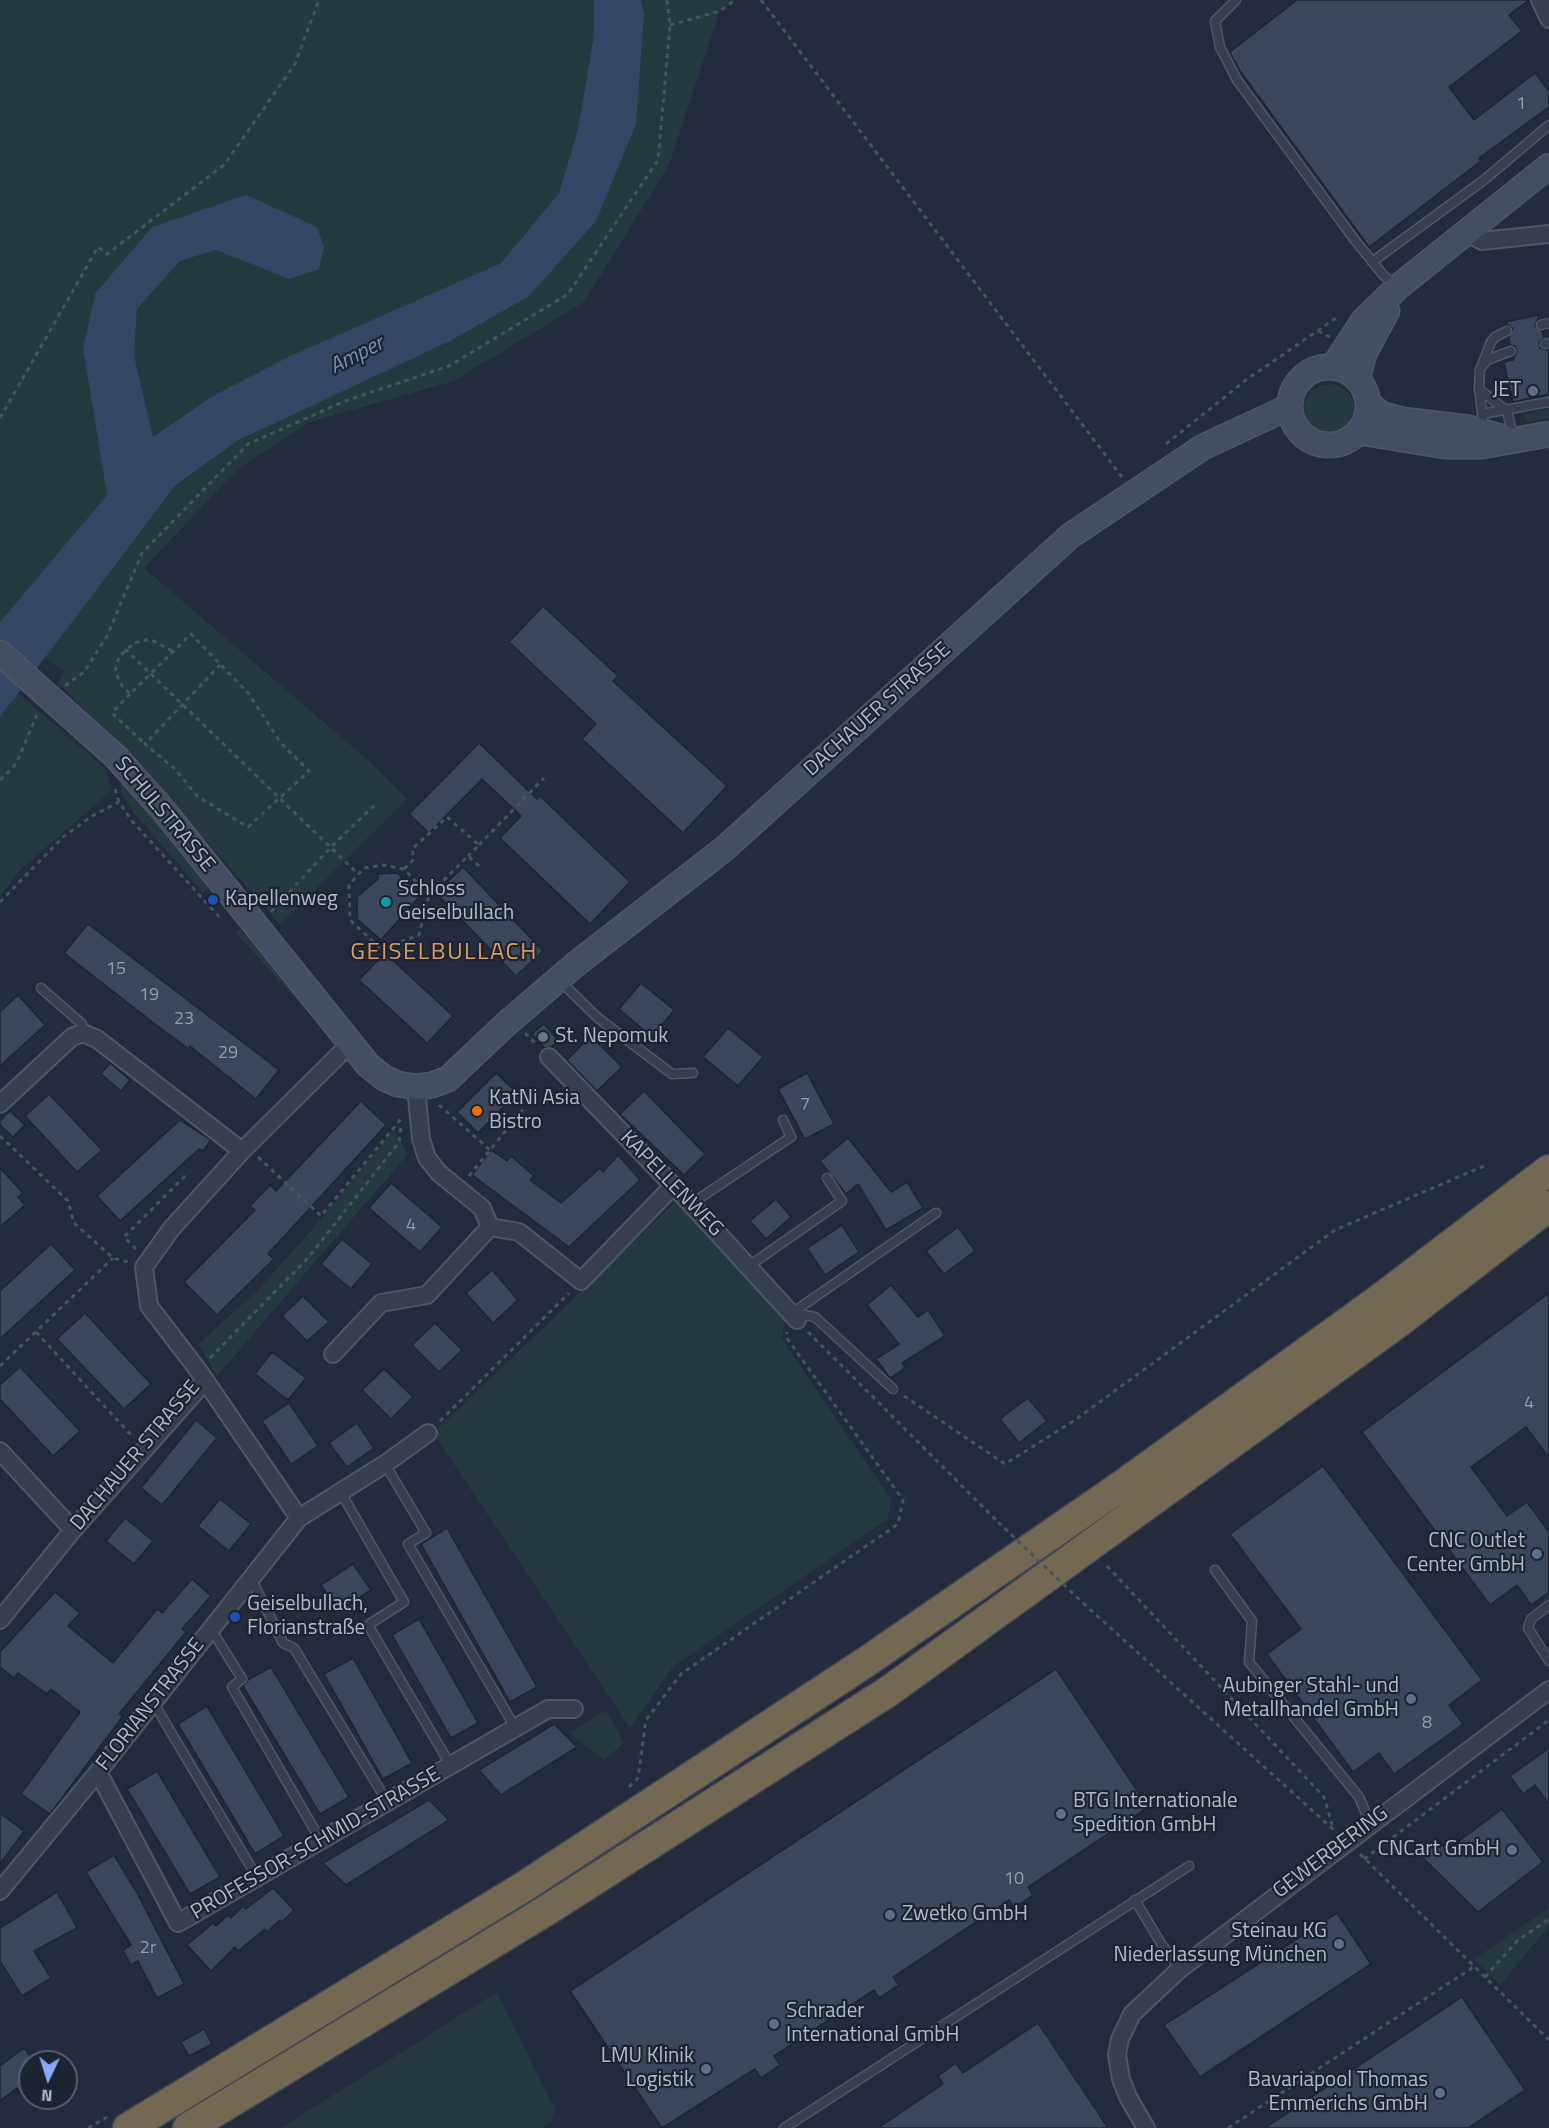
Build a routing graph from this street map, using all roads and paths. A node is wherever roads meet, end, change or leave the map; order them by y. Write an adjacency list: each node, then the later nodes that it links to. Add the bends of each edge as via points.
1 (319, 0): 26 (path, via 295,64 224,165 106,254 98,247)
2 (667, 0): 8 (path)
3 (735, 0): 8 (path, via 720,11)
4 (761, 0): 32 (path)
5 (1236, 0): 13 (lane, via 1215,21 1220,48 1237,80)
6 (1539, 0): 7 (street)
7 (1549, 19)
8 (670, 26): 38 (path, via 658,160 568,294 449,366 345,401 248,444 142,553 107,636 84,672)
9 (1549, 125): 13 (lane, via 1484,180)
10 (1549, 166): 11 (street)
11 (1467, 233): 12 (street, via 1482,241); 14 (street)
12 (1549, 234)
13 (1372, 262): 14 (lane)
14 (1398, 287): 18 (street, via 1363,321); 20 (street, via 1364,354)
15 (1343, 313): 31 (path, via 1246,380)
16 (1507, 332): 19 (lane, via 1491,342)
17 (1511, 351): 19 (lane, via 1498,354)
18 (1333, 367): 20 (street); 25 (street, via 1319,368 1297,382 1291,394)
19 (1480, 369): 21 (lane)
20 (1357, 379): 23 (street)
21 (1479, 389): 24 (lane); 27 (lane)
22 (1549, 402): 24 (lane)
23 (1368, 404): 27 (street, via 1381,414 1403,420); 28 (street, via 1368,414)
24 (1508, 411): 27 (lane); 30 (lane)
25 (1292, 416): 28 (street, via 1307,439 1325,446 1337,445); 32 (street, DACHAUER STRASSE, via 1203,447)
26 (0, 418)
27 (1484, 423): 30 (street)
28 (1359, 432): 30 (street, via 1445,446)
29 (1549, 434): 30 (street)
30 (1514, 441)
31 (1158, 450)
32 (1134, 491): 57 (street, DACHAUER STRASSE, via 1070,536 724,849)
33 (125, 649): 34 (path, via 150,639); 37 (path); 39 (path, via 116,671)
34 (172, 651): 36 (path, via 191,634); 37 (path)
35 (0, 653): 61 (street, SCHULSTRASSE, via 116,757 164,811)
36 (220, 665): 40 (path); 45 (path, via 248,693 281,743 309,771)
37 (150, 672): 39 (path); 40 (path)
38 (60, 690)
39 (130, 694): 42 (path, via 112,713)
40 (183, 705): 42 (path); 45 (path)
41 (38, 712): 44 (path, via 15,764)
42 (145, 744): 45 (path, via 175,769 197,796 248,827)
43 (544, 778): 48 (path)
44 (0, 780)
45 (279, 798): 49 (path)
46 (119, 802): 55 (path, via 63,837)
47 (378, 802): 49 (path)
48 (479, 845): 50 (path); 52 (path, via 447,817 412,849 414,859)
49 (331, 847): 53 (path); 56 (path)
50 (468, 856): 51 (path); 54 (path)
51 (479, 866)
52 (404, 869): 53 (path, via 384,865); 54 (path)
53 (357, 873): 54 (path, via 349,885 350,920 381,949 419,935)
54 (429, 895)
55 (0, 902)
56 (267, 915)
57 (558, 979): 63 (lane, via 598,1018 672,1074); 64 (street, DACHAUER STRASSE)
58 (41, 988): 60 (lane, via 82,1024)
59 (521, 1029): 62 (path)
60 (83, 1033): 66 (street, via 72,1037); 73 (street, via 97,1039)
61 (350, 1044): 65 (street, SCHULSTRASSE, via 384,1078); 73 (street)
62 (549, 1057): 79 (street, KAPELLENWEG)
63 (693, 1073)
64 (448, 1079): 65 (street, SCHULSTRASSE)
65 (416, 1087): 80 (street, via 421,1139 428,1158)
66 (0, 1104)
67 (437, 1104): 74 (path)
68 (525, 1107): 74 (path)
69 (403, 1118): 73 (path, via 321,1216)
70 (783, 1120): 81 (lane, via 792,1137)
71 (0, 1136): 85 (path, via 68,1201 74,1223)
72 (399, 1142): 93 (path, via 308,1258)
73 (245, 1149): 86 (street, via 172,1228)
74 (490, 1150): 80 (path)
75 (1484, 1166): 94 (path, via 1335,1230 1075,1420 1005,1464)
76 (1549, 1170): 131 (highway, via 1380,1299 1124,1484 866,1662 525,1886)
77 (187, 1174): 86 (path, via 124,1236)
78 (827, 1178): 87 (lane, via 842,1201)
79 (673, 1186): 81 (street, KAPELLENWEG); 88 (street)
80 (458, 1189): 84 (street, via 482,1208)
81 (691, 1204): 87 (street, KAPELLENWEG)
82 (1549, 1206): 132 (highway, via 1396,1324 889,1691 544,1912)
83 (936, 1213): 89 (lane)
84 (490, 1227): 88 (street, via 519,1232); 91 (street, via 426,1295 381,1303)
85 (113, 1258): 86 (path); 90 (path)
86 (146, 1264): 93 (street, DACHAUER STRASSE, via 149,1306)
87 (749, 1266): 89 (street, KAPELLENWEG)
88 (581, 1281): 95 (path)
89 (794, 1317): 94 (lane, via 816,1317); 116 (path, via 786,1337 903,1500 898,1524 681,1674 646,1720 638,1778); 119 (path, bridge, via 1083,1603)
90 (36, 1332): 92 (path); 96 (path)
91 (333, 1354)
92 (0, 1366)
93 (202, 1375): 96 (street, DACHAUER STRASSE); 100 (street)
94 (893, 1389)
95 (428, 1433): 98 (street, FLORIANSTRASSE)
96 (144, 1450): 101 (street, DACHAUER STRASSE)
97 (0, 1451): 101 (street)
98 (385, 1464): 99 (street, FLORIANSTRASSE); 113 (lane, via 426,1533 408,1544)
99 (340, 1490): 100 (street, FLORIANSTRASSE); 114 (lane, via 404,1602 368,1624)
100 (299, 1518): 104 (street, FLORIANSTRASSE)
101 (73, 1530): 106 (street, DACHAUER STRASSE)
102 (1107, 1566): 119 (path, via 1324,1797)
103 (1215, 1570): 118 (lane, via 1252,1621 1249,1662 1359,1797)
104 (251, 1578): 107 (street, FLORIANSTRASSE); 117 (lane, via 283,1643 294,1648)
105 (1549, 1605): 108 (lane, via 1530,1619 1528,1628)
106 (0, 1620)
107 (211, 1629): 110 (street, FLORIANSTRASSE); 120 (lane, via 242,1679 232,1687)
108 (1549, 1661)
109 (1549, 1690): 118 (street, GEWERBERING)
110 (153, 1702): 115 (street, FLORIANSTRASSE); 123 (lane)
111 (574, 1708): 113 (street, PROFESSOR-SCHMID-STRASSE, via 549,1709)
112 (1549, 1720): 121 (path)
113 (516, 1729): 114 (street, PROFESSOR-SCHMID-STRASSE)
114 (452, 1766): 117 (street, PROFESSOR-SCHMID-STRASSE)
115 (98, 1772): 123 (street, PROFESSOR-SCHMID-STRASSE, via 178,1923); 124 (street, FLORIANSTRASSE)
116 (626, 1791)
117 (388, 1803): 120 (street, PROFESSOR-SCHMID-STRASSE)
118 (1370, 1823): 119 (street, GEWERBERING)
119 (1340, 1835): 121 (path); 128 (street, GEWERBERING)
120 (321, 1841): 123 (street, PROFESSOR-SCHMID-STRASSE)
121 (1365, 1858): 127 (path)
122 (1189, 1866): 125 (lane)
123 (258, 1879)
124 (0, 1891)
125 (1135, 1900): 128 (lane); 133 (lane)
126 (1549, 1919): 129 (path, via 1518,1940)
127 (1475, 1966): 129 (path); 135 (path)
128 (1180, 1969): 134 (street, GEWERBERING, via 1132,2014 1120,2039 1117,2055 1121,2079)
129 (1485, 1977): 130 (path)
130 (1549, 2040)
131 (128, 2128)
132 (188, 2128)
133 (784, 2128)
134 (1146, 2128)
135 (1228, 2128)

